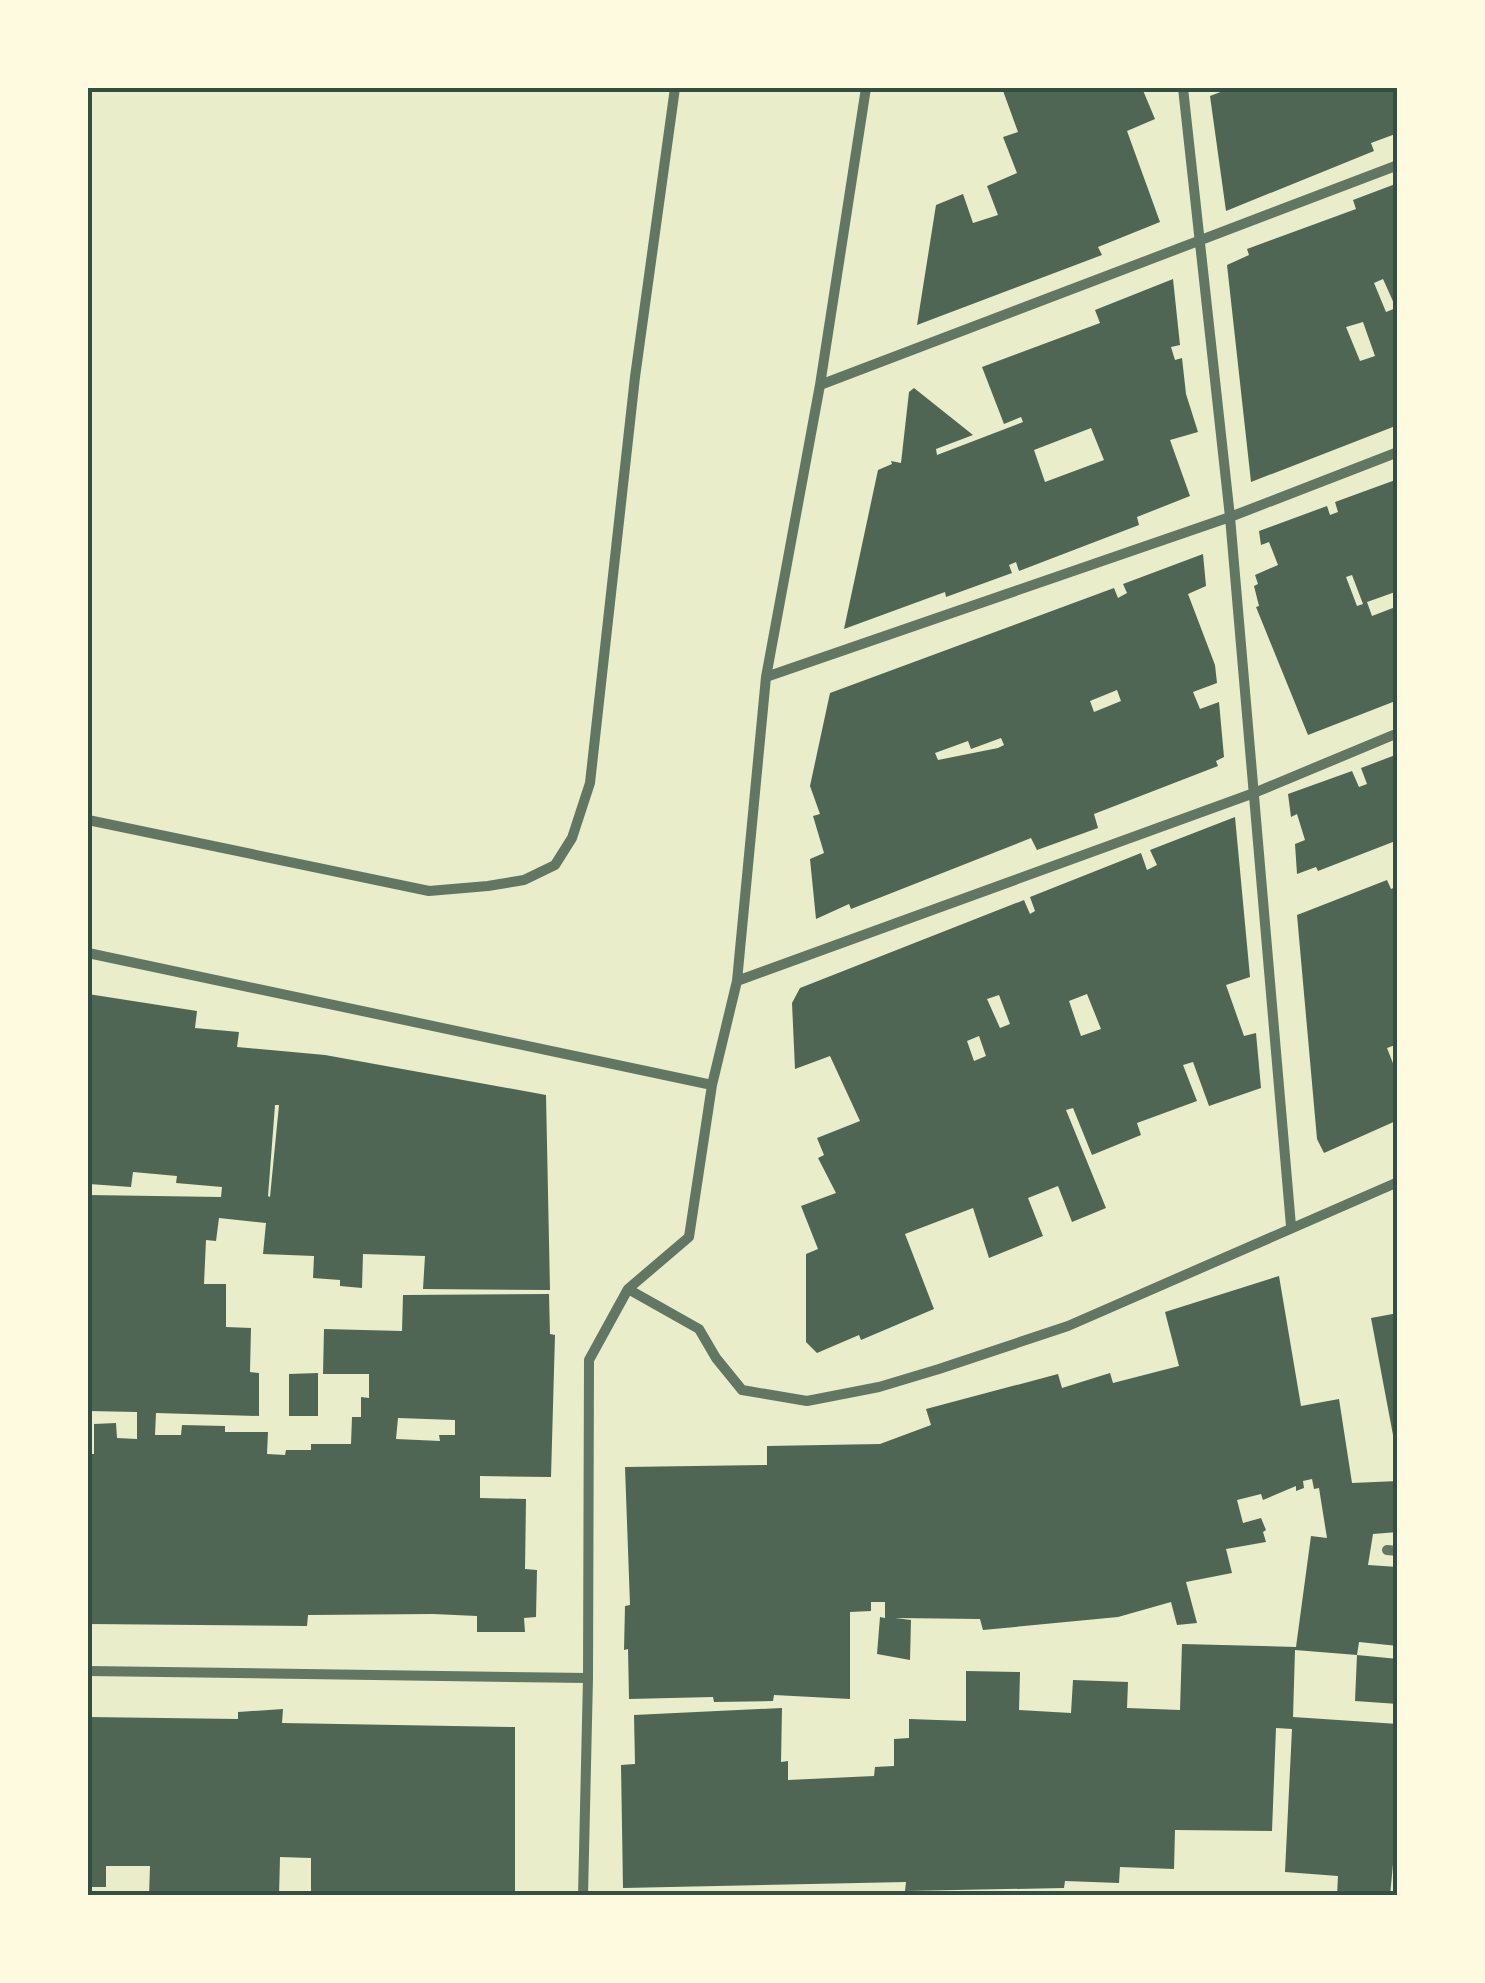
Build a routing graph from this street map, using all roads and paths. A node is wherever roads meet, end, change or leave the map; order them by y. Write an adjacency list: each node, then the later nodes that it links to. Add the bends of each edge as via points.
1 (674, 88): 12 (street, via 590,783 572,838 555,865 524,880 429,890)
2 (1182, 88): 5 (street)
3 (869, 89): 6 (street)
4 (1398, 165): 5 (street)
5 (1201, 240): 6 (street); 8 (street)
6 (820, 385): 9 (street)
7 (1398, 452): 8 (street)
8 (1230, 517): 9 (street); 11 (street)
9 (766, 676): 14 (street)
10 (1398, 734): 11 (street)
11 (1254, 792): 14 (street); 17 (street)
12 (88, 820)
13 (88, 953): 15 (street)
14 (737, 982): 15 (street)
15 (712, 1085): 18 (street, via 689,1237)
16 (1398, 1182): 17 (street)
17 (1291, 1226): 18 (street, via 1068,1326 909,1378 806,1401 742,1390 699,1330)
18 (628, 1289): 20 (street, via 590,1360)
19 (88, 1671): 20 (street)
20 (588, 1678): 21 (street)
21 (583, 1896)

